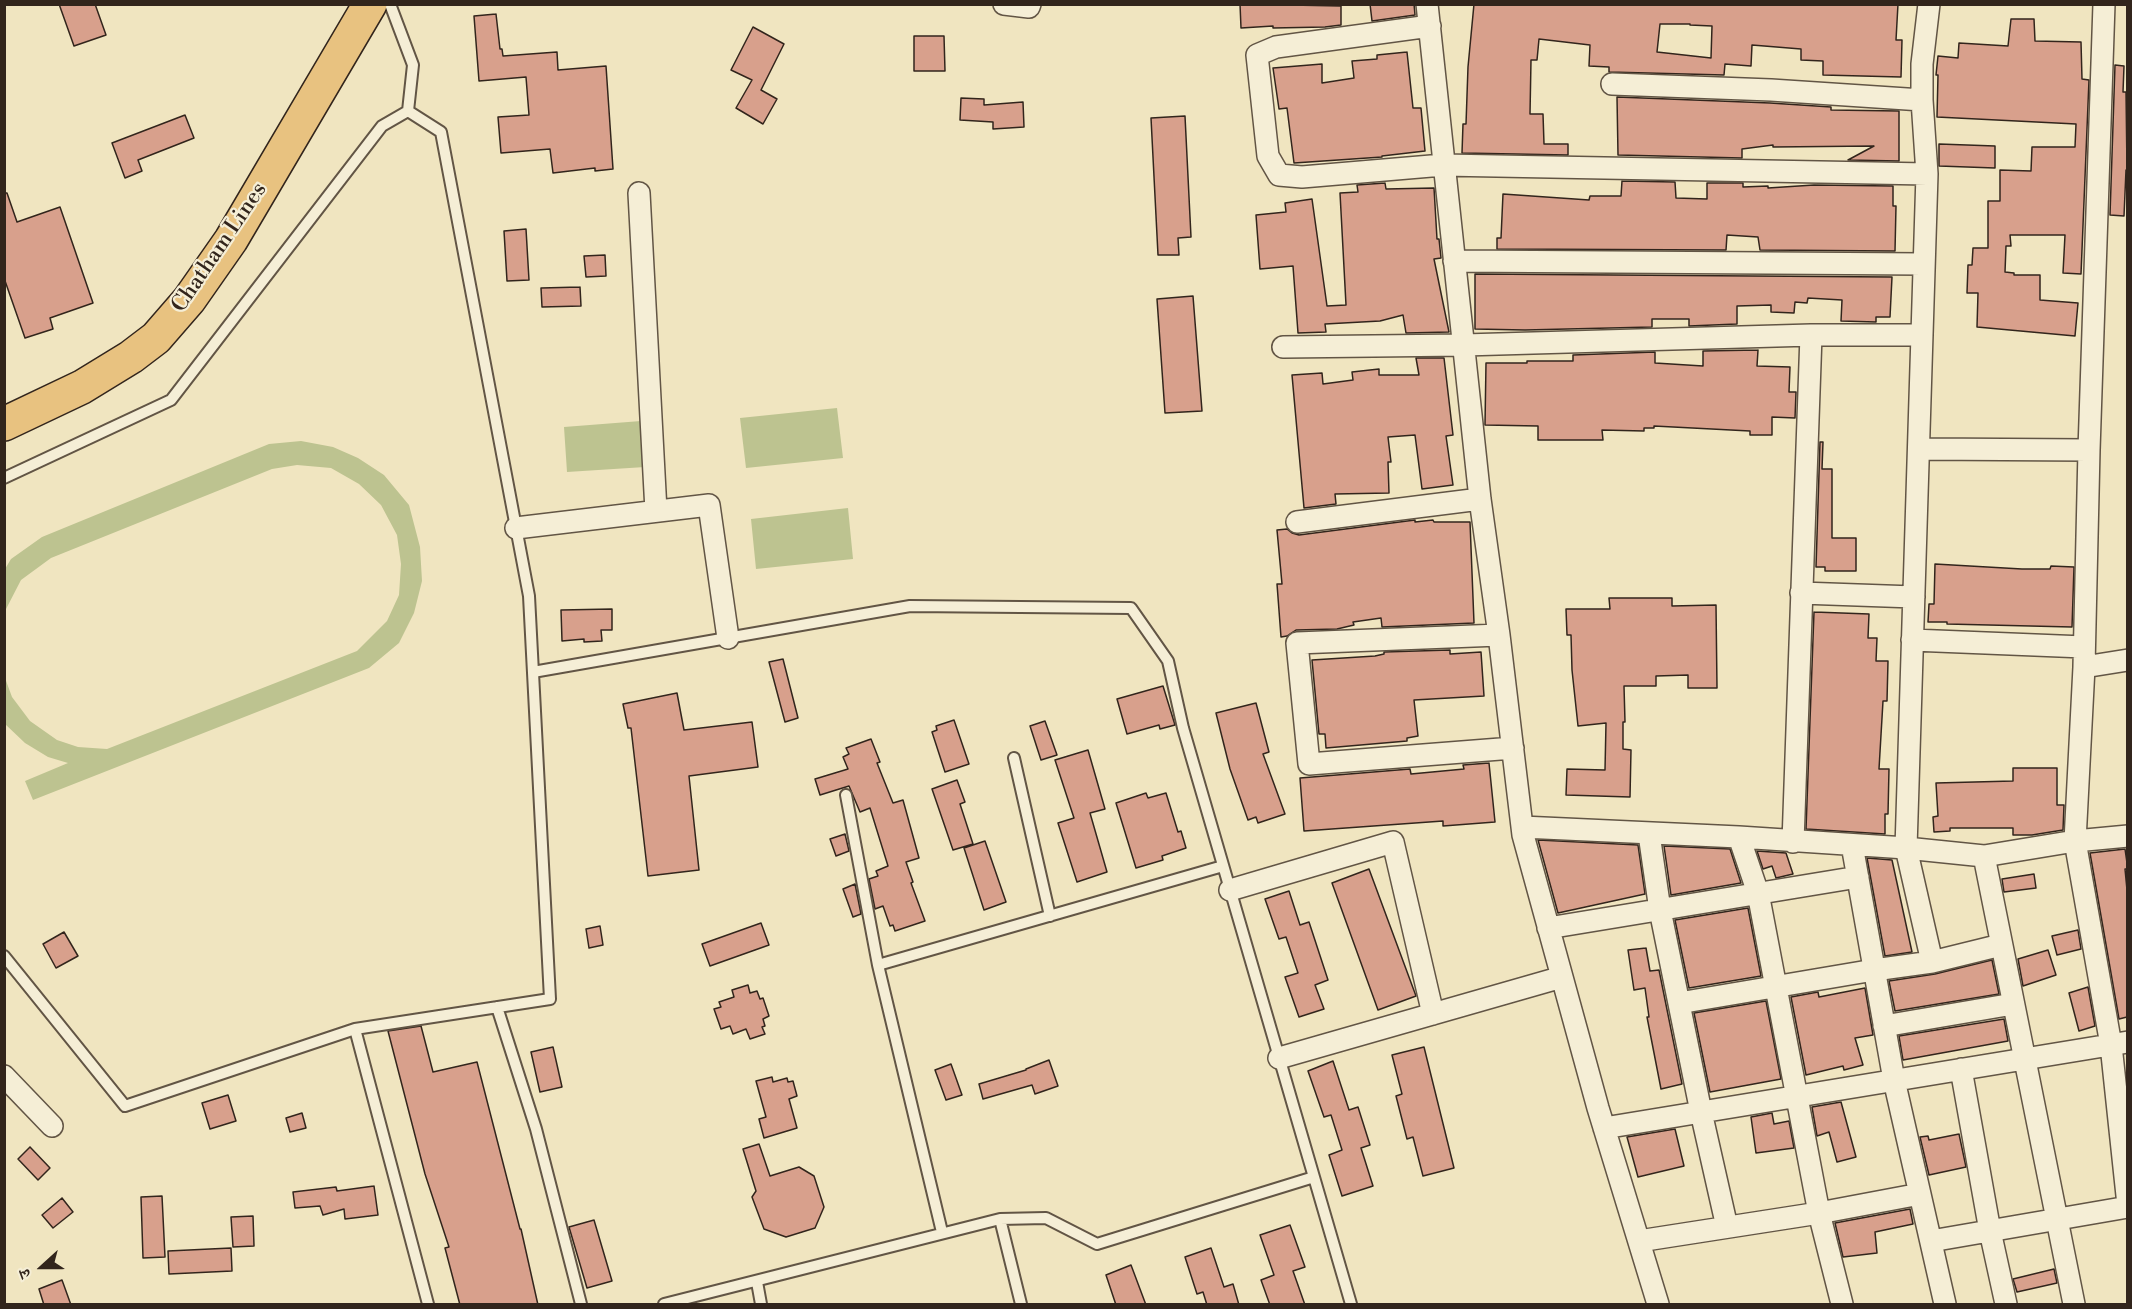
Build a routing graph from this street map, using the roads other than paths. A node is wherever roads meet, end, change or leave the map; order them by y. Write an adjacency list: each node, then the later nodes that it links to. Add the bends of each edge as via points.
1 (348, 4): 22 (highway, Chatham Lines, via 208,241 175,289 141,326 117,345)
2 (370, 4): 23 (highway, Chatham Lines, via 231,240 189,300 156,338 82,387)
3 (390, 4): 12 (lane, via 413,65)
4 (1004, 4): 5 (street)
5 (1030, 4)
6 (1427, 4): 9 (street)
7 (1929, 4): 11 (street)
8 (2104, 4): 25 (street)
9 (1430, 26): 13 (street); 13 (street, via 1276,47 1257,55 1268,156 1279,176)
10 (1612, 84): 11 (street)
11 (1922, 100): 14 (street)
12 (408, 111): 26 (lane, via 382,126 171,400); 30 (lane, via 441,132)
13 (1443, 165): 14 (street); 16 (street)
14 (1927, 174): 17 (street)
15 (639, 193): 28 (street)
16 (1454, 261): 17 (street); 20 (street)
17 (1924, 264): 19 (street)
18 (1811, 334): 19 (street); 20 (street); 31 (street)
19 (1922, 335): 24 (street)
20 (1464, 345): 21 (street); 27 (street)
21 (1283, 347)
22 (4, 404)
23 (4, 424)
24 (1919, 449): 25 (street); 32 (street)
25 (2089, 450): 36 (street)
26 (4, 478)
27 (1480, 499): 29 (street); 33 (street)
28 (656, 511): 30 (street); 34 (street, via 709,505)
29 (1297, 522)
30 (516, 528): 38 (lane, via 529,596)
31 (1801, 593): 32 (street); 47 (street)
32 (1914, 597): 35 (street)
33 (1499, 635): 39 (street); 39 (street, via 1297,643 1309,764)
34 (728, 638): 38 (lane); 51 (lane, via 910,606 1131,608 1168,661)
35 (1912, 640): 36 (street); 49 (street)
36 (2084, 656): 37 (street); 46 (street)
37 (2127, 660)
38 (532, 672): 67 (lane, via 550,999)
39 (1512, 748): 42 (street)
40 (1014, 758): 56 (lane)
41 (846, 795): 61 (lane)
42 (1522, 827): 43 (street); 57 (street)
43 (1649, 834): 45 (street); 55 (street)
44 (2127, 836): 46 (street)
45 (1739, 837): 47 (street); 54 (street)
46 (2075, 841): 50 (street); 71 (street)
47 (1793, 842): 48 (street)
48 (1852, 845): 49 (street); 52 (street)
49 (1906, 848): 50 (street); 60 (street)
50 (1984, 856): 58 (street)
51 (1223, 866): 53 (lane); 56 (lane)
52 (1858, 877): 54 (street); 62 (street)
53 (1230, 890): 68 (street, via 1393,842); 72 (lane)
54 (1758, 893): 55 (street); 64 (street)
55 (1660, 910): 57 (street); 65 (street)
56 (1050, 915): 61 (lane)
57 (1548, 928): 63 (street)
58 (2001, 945): 60 (street); 66 (street)
59 (4, 956): 70 (lane, via 124,1106)
60 (1932, 962): 62 (street)
61 (878, 965): 89 (lane)
62 (1874, 970): 64 (street); 69 (street)
63 (1562, 977): 68 (street); 80 (street)
64 (1776, 986): 65 (street); 77 (street)
65 (1679, 1002): 78 (street)
66 (2013, 1004): 69 (street); 73 (street)
67 (497, 1007): 70 (lane); 94 (lane, via 536,1129)
68 (1433, 1014): 72 (street)
69 (1884, 1026): 76 (street)
70 (355, 1029): 93 (lane)
71 (2119, 1044): 73 (street); 83 (street)
72 (1279, 1058): 81 (lane)
73 (2023, 1058): 74 (street); 86 (street)
74 (1961, 1069): 76 (street); 88 (street)
75 (4, 1076): 79 (street)
76 (1894, 1080): 77 (street); 82 (street)
77 (1796, 1096): 78 (street); 84 (street)
78 (1701, 1112): 80 (street); 87 (street)
79 (52, 1126)
80 (1604, 1128): 90 (street)
81 (1314, 1177): 85 (lane, via 1097,1244 1046,1218); 98 (lane)
82 (1920, 1194): 84 (street); 91 (street)
83 (2127, 1206): 86 (street)
84 (1819, 1213): 87 (street); 100 (street)
85 (1000, 1219): 89 (lane); 97 (lane)
86 (2056, 1220): 88 (street); 103 (street)
87 (1727, 1227): 90 (street)
88 (1990, 1231): 91 (street); 102 (street)
89 (942, 1232): 92 (lane)
90 (1639, 1241): 99 (street)
91 (1931, 1241): 101 (street)
92 (757, 1282): 95 (lane); 96 (lane)
93 (428, 1305)
94 (581, 1305)
95 (664, 1305)
96 (761, 1305)
97 (1021, 1305)
98 (1351, 1305)
99 (1658, 1305)
100 (1842, 1305)
101 (1945, 1305)
102 (2006, 1305)
103 (2074, 1305)

